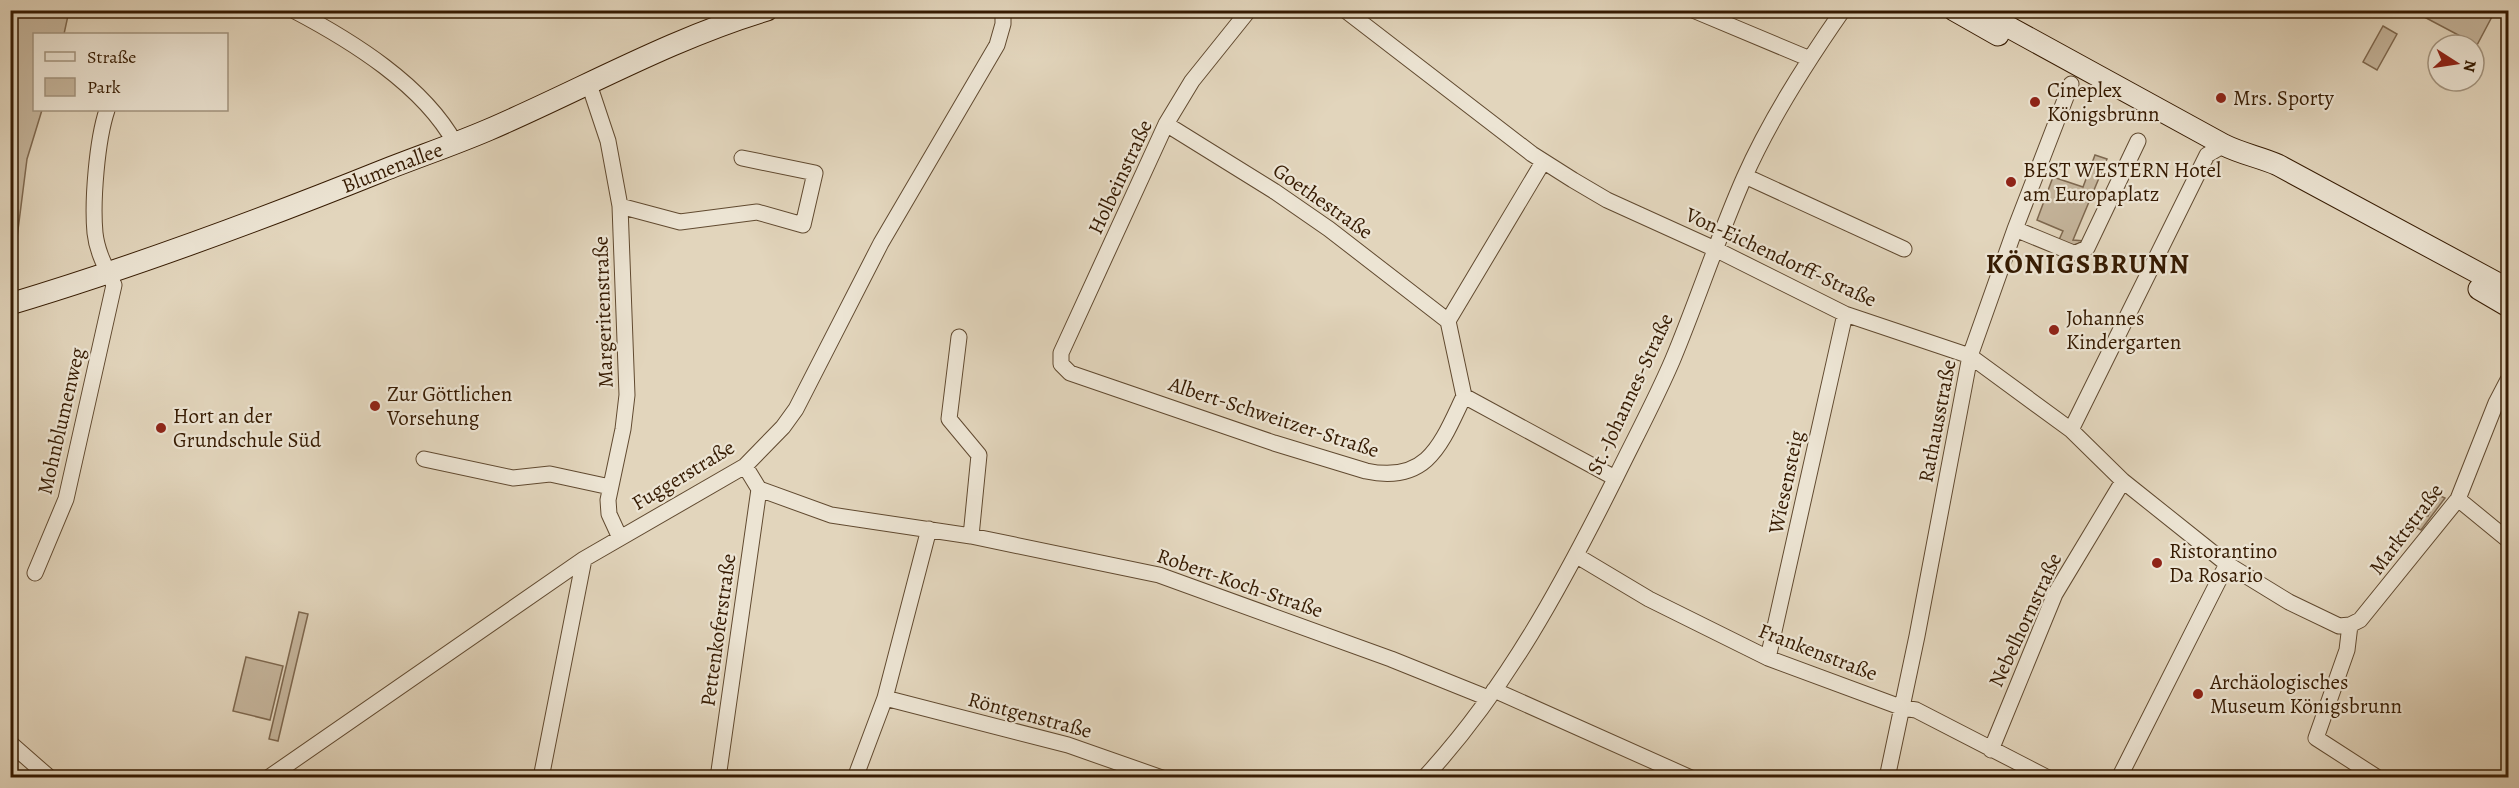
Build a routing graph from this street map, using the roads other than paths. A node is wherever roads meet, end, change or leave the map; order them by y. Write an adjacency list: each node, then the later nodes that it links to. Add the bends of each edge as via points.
1 (293, 10): 16 (street, via 399,79 423,100)
2 (767, 10): 11 (street, Blumenallee)
3 (1003, 10): 37 (street, Fuggerstraße, via 997,45 880,243 796,409)
4 (1249, 10): 14 (street, Holbeinstraße, via 1192,81)
5 (1345, 10): 19 (street, Von-Eichendorff-Straße)
6 (1693, 10): 10 (street)
7 (1843, 10): 10 (street, St.-Johannes-Straße)
8 (1954, 10): 17 (street, via 2198,141)
9 (1983, 10): 17 (street)
10 (1810, 59): 20 (street, St.-Johannes-Straße)
11 (589, 84): 16 (street, Blumenallee); 21 (street, Margeritenstraße, via 608,141)
12 (2071, 84): 22 (street, Rathausstraße)
13 (107, 111): 25 (street, Mohnblumenweg, via 99,153 95,234)
14 (1166, 124): 29 (street, Goethestraße, via 1330,230); 32 (street, Holbeinstraße, via 1060,353 1061,364)
15 (2138, 141): 22 (street, via 2087,248 2076,253)
16 (455, 144): 25 (street, Blumenallee)
17 (2233, 150): 26 (street, via 2280,180); 35 (street, via 2207,155)
18 (742, 158): 21 (street, via 815,173 803,225 757,212 680,222)
19 (1543, 162): 23 (street, Von-Eichendorff-Straße, via 1607,200); 29 (street)
20 (1745, 176): 23 (street, St.-Johannes-Straße); 24 (street)
21 (620, 206): 40 (street, Margeritenstraße, via 627,395)
22 (2015, 229): 31 (street, Rathausstraße)
23 (1715, 249): 28 (street, Von-Eichendorff-Straße); 38 (street, St.-Johannes-Straße, via 1674,357)
24 (1904, 249)
25 (109, 274): 27 (street, Blumenallee); 50 (street, Mohnblumenweg, via 114,285 66,499)
26 (2502, 294)
27 (10, 304)
28 (1845, 314): 31 (street, Von-Eichendorff-Straße); 52 (street, Wiesensteig)
29 (1448, 321): 34 (street)
30 (959, 337): 44 (street, via 949,419 979,454)
31 (1970, 356): 35 (street, Von-Eichendorff-Straße); 55 (street, Rathausstraße)
32 (1070, 373): 34 (street, Albert-Schweitzer-Straße, via 1274,443 1387,474 1411,471 1428,460 1444,438)
33 (2508, 380): 42 (street, Marktstraße)
34 (1464, 396): 38 (street)
35 (2071, 430): 39 (street, Von-Eichendorff-Straße)
36 (424, 459): 40 (street, via 513,478 549,474)
37 (745, 466): 41 (street); 45 (street, Fuggerstraße)
38 (1615, 478): 47 (street, St.-Johannes-Straße)
39 (2123, 481): 49 (street, Von-Eichendorff-Straße); 57 (street, Nebelhornstraße, via 2055,594)
40 (610, 487): 45 (street, Margeritenstraße, via 609,514)
41 (759, 489): 43 (street, Robert-Koch-Straße, via 831,515); 62 (street, Pettenkoferstraße)
42 (2458, 499): 46 (street); 51 (street, Marktstraße, via 2388,588 2360,620)
43 (928, 529): 44 (street, Robert-Koch-Straße); 54 (street)
44 (971, 536): 53 (street, Robert-Koch-Straße, via 1182,582)
45 (620, 538): 48 (street, Fuggerstraße)
46 (2508, 540)
47 (1577, 556): 52 (street, Frankenstraße, via 1658,604); 53 (street, St.-Johannes-Straße, via 1531,636)
48 (585, 559): 60 (street, Fuggerstraße); 61 (street)
49 (2227, 564): 51 (street, Von-Eichendorff-Straße, via 2310,612 2339,626); 68 (street)
50 (34, 573)
51 (2350, 625): 69 (street, via 2347,650 2316,738)
52 (1768, 658): 55 (street, Frankenstraße)
53 (1491, 694): 64 (street, St.-Johannes-Straße); 65 (street, Robert-Koch-Straße)
54 (885, 698): 58 (street, Röntgenstraße, via 1068,746); 63 (street)
55 (1903, 708): 57 (street, Frankenstraße, via 1916,710); 66 (street, Rathausstraße)
56 (10, 743): 59 (street)
57 (1991, 750): 67 (street, Frankenstraße)
58 (1151, 776)
59 (50, 777)
60 (268, 777)
61 (541, 777)
62 (718, 777)
63 (855, 777)
64 (1424, 777)
65 (1691, 777)
66 (1887, 777)
67 (2048, 777)
68 (2119, 777)
69 (2378, 777)

